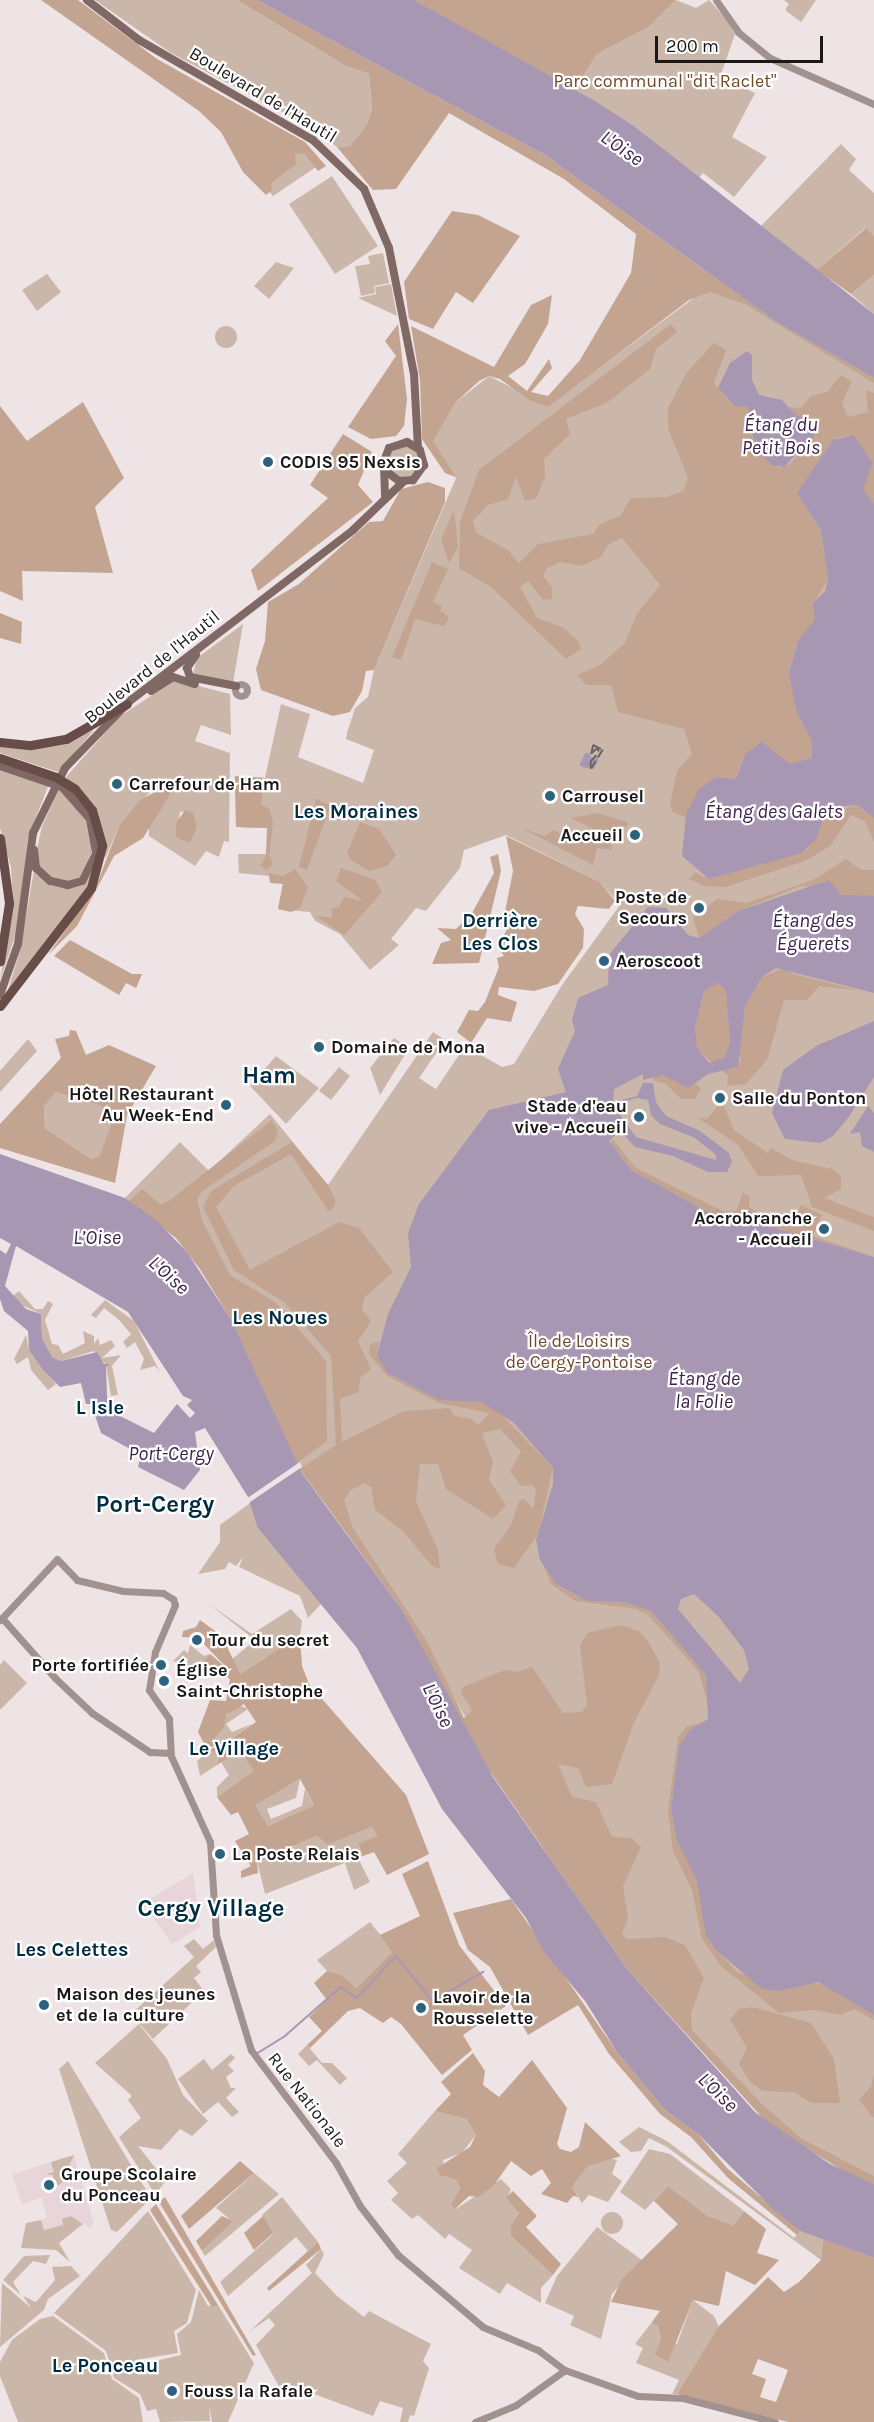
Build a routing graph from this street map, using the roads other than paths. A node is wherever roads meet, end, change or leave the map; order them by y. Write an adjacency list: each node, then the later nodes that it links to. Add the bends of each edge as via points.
1 (87, 0): 4 (main road, Boulevard de l'Hautil, via 146,45 313,140 358,181 387,239 414,374)
2 (716, 0): 3 (street, via 738,32 770,58)
3 (872, 105)
4 (414, 423): 5 (main road); 6 (main road, Boulevard de l'Hautil)
5 (401, 442): 6 (main road); 7 (main road, via 385,454)
6 (418, 447): 8 (main road, via 423,469 416,478)
7 (387, 472): 8 (main road); 9 (main road)
8 (403, 482): 9 (main road, Boulevard de l'Hautil)
9 (384, 497): 10 (main road, Boulevard de l'Hautil, via 358,525)
10 (204, 645): 11 (main road, via 187,671 193,679); 13 (main road, Boulevard de l'Hautil)
11 (212, 685): 12 (main road); 13 (main road, via 173,677)
12 (236, 689)
13 (131, 701): 14 (main road, via 66,739 31,745); 19 (main road, Boulevard de l'Hautil, via 65,768)
14 (0, 742)
15 (0, 758): 17 (main road)
16 (0, 766): 17 (main road)
17 (37, 774): 18 (main road)
18 (69, 788): 19 (main road, via 84,808 95,834 95,859 85,878 61,885 40,874 34,860); 25 (main road, via 99,824 100,868 84,897)
19 (35, 825): 21 (main road, Boulevard de l'Hautil)
20 (0, 838): 22 (main road, via 9,903)
21 (17, 950): 23 (main road, Boulevard de l'Hautil); 24 (main road, Boulevard de l'Hautil)
22 (0, 961)
23 (0, 985)
24 (0, 995)
25 (0, 1006)
26 (1, 1619): 27 (street, via 85,1707 154,1753); 27 (street, via 57,1559 81,1581 123,1591 163,1593 175,1605 155,1652 149,1690 169,1719)
27 (170, 1753): 28 (street, Rue Nationale, via 210,1842 221,1954 258,2063 336,2163 388,2245 429,2286 483,2327 538,2350)
28 (566, 2370): 29 (street, via 516,2405); 30 (street, Rue Nationale, via 638,2396 683,2398)
29 (475, 2422)
30 (775, 2422)

